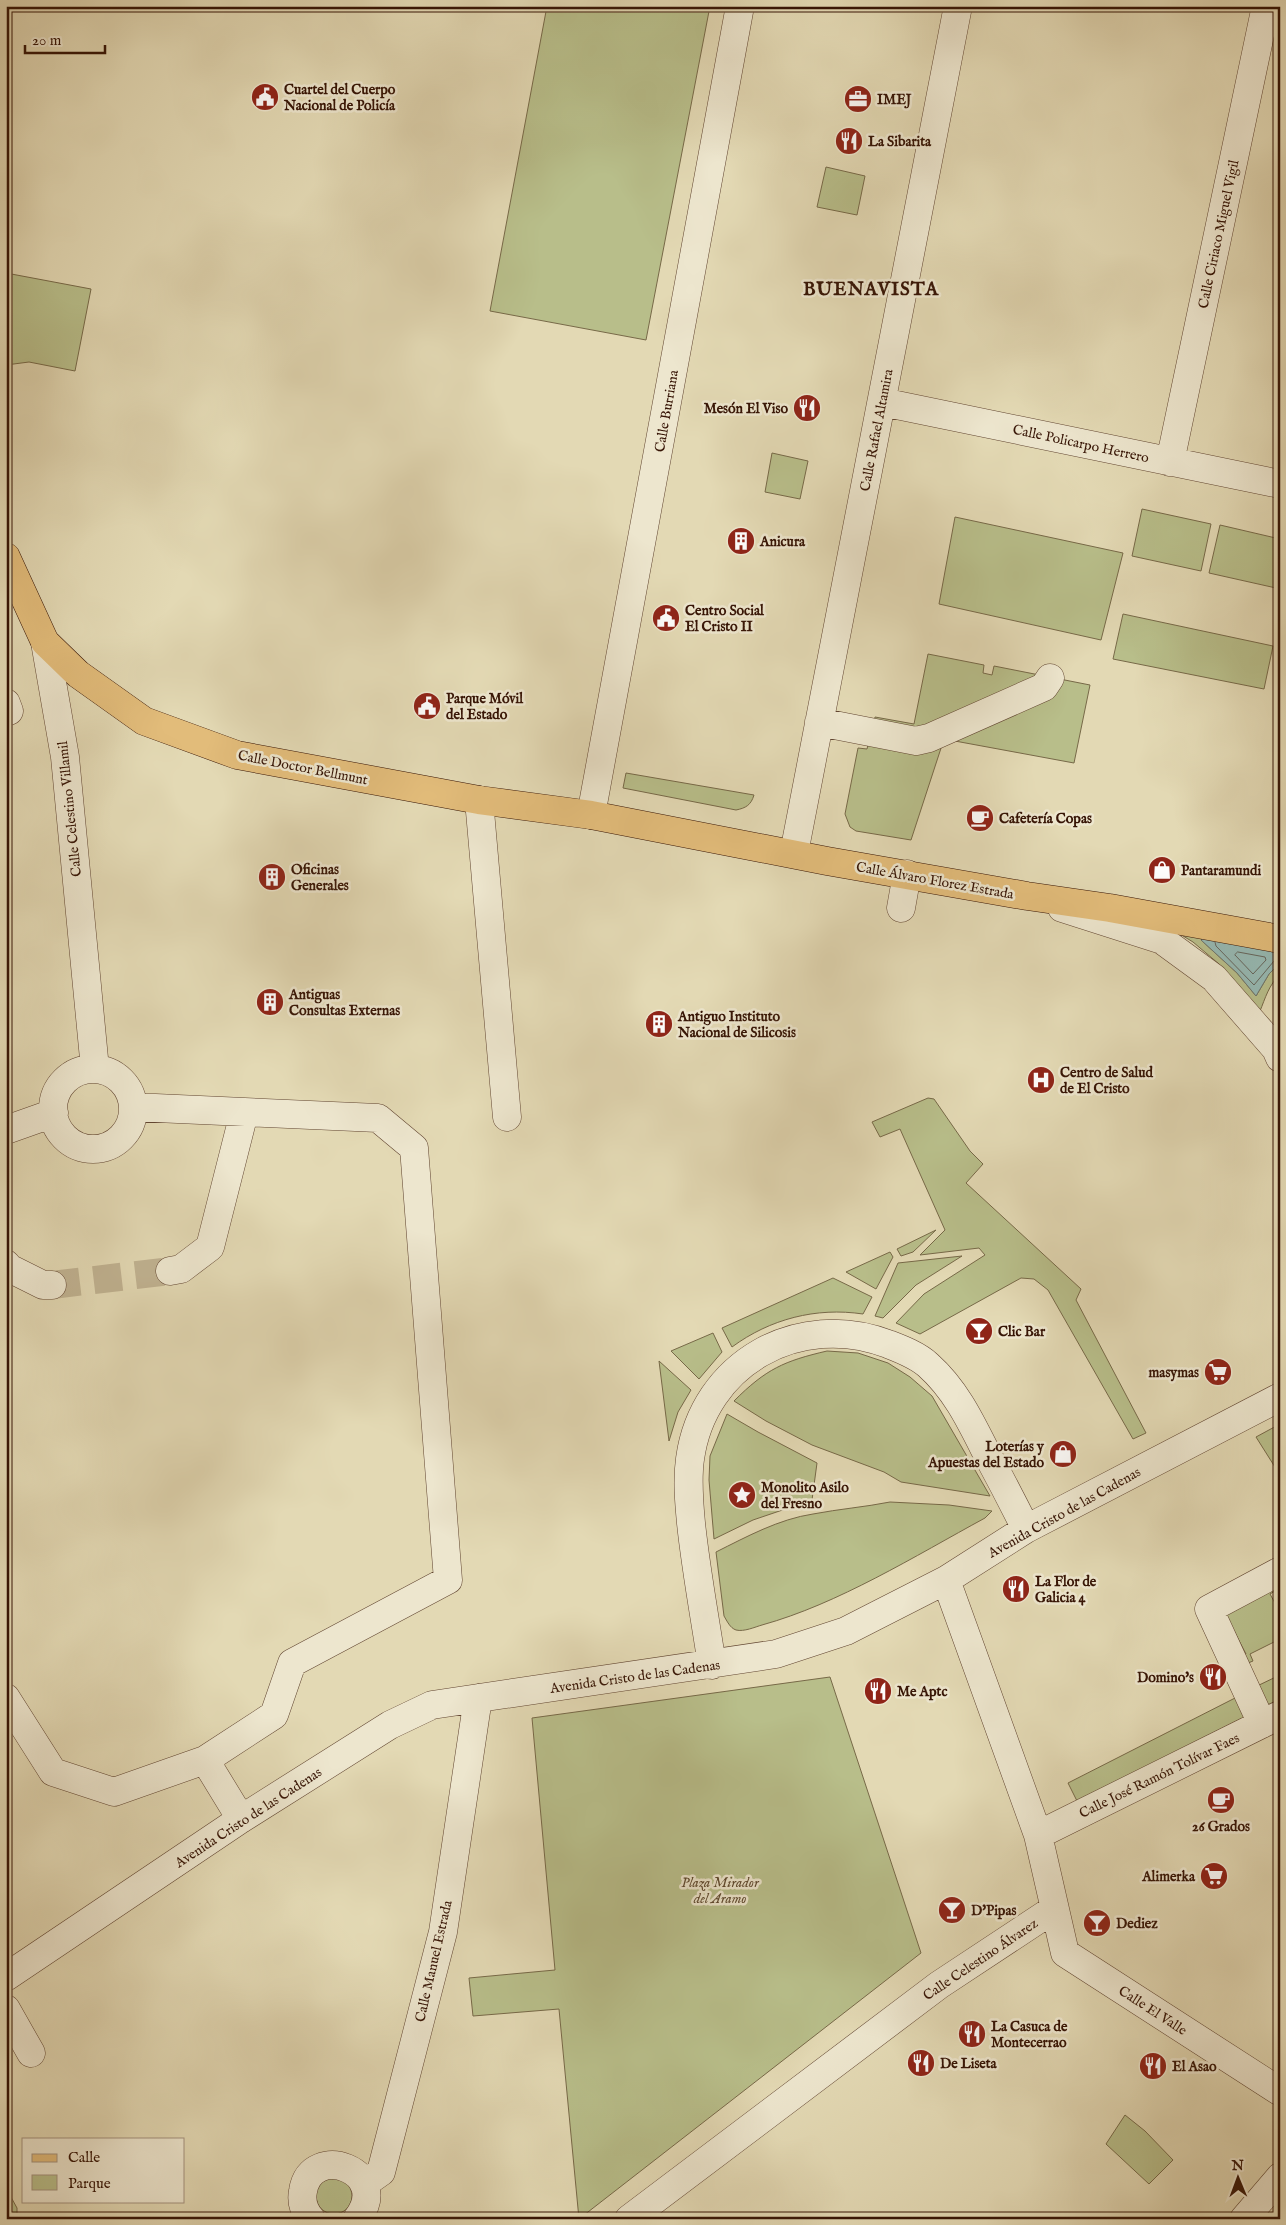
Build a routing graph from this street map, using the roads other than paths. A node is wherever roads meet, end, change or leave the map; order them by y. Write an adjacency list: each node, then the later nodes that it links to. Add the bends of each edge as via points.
1 (740, 6): 14 (street, Calle Burriana)
2 (958, 6): 4 (street, Calle Rafael Altamira)
3 (1266, 6): 5 (street, Calle Ciriaco Miguel Vigil)
4 (882, 402): 5 (street, Calle Policarpo Herrero); 12 (street, Calle Rafael Altamira)
5 (1170, 462): 6 (street, Calle Policarpo Herrero)
6 (1280, 484)
7 (6, 557): 8 (main road, Calle Celestino Villamil)
8 (45, 642): 13 (main road, Calle Doctor Bellmunt, via 78,674 144,721 237,755); 21 (street, Calle Celestino Villamil, via 65,757)
9 (1050, 678): 12 (street, via 1044,687 916,741)
10 (6, 703): 11 (street, via 9,711)
11 (6, 712)
12 (819, 722): 15 (street, Calle Rafael Altamira)
13 (479, 800): 14 (main road, Calle Doctor Bellmunt); 25 (street)
14 (591, 815): 15 (main road, Calle Álvaro Florez Estrada)
15 (794, 853): 16 (main road, Calle Álvaro Florez Estrada)
16 (907, 874): 17 (main road, Calle Álvaro Florez Estrada); 18 (street)
17 (1027, 896): 19 (main road, Calle Álvaro Florez Estrada); 20 (street, via 1162,940 1214,978)
18 (901, 908)
19 (1280, 939)
20 (1278, 1047)
21 (95, 1069): 22 (street, via 117,1076 126,1085); 23 (street, via 69,1076 54,1099)
22 (133, 1107): 23 (street, via 132,1120 116,1142 89,1148 71,1141 57,1126); 24 (street)
23 (54, 1112): 26 (street)
24 (244, 1113): 28 (street, via 210,1248 180,1269); 38 (street, via 378,1118 414,1148 448,1580 292,1663 274,1715)
25 (507, 1117)
26 (6, 1130)
27 (6, 1264): 29 (street, via 44,1285)
28 (170, 1270)
29 (52, 1285)
30 (1280, 1397): 31 (street, Avenida Cristo de las Cadenas)
31 (1026, 1529): 33 (street, Avenida Cristo de las Cadenas); 34 (street, via 961,1403 926,1363 883,1342 850,1334 824,1333 774,1345 748,1359 728,1376 699,1424 690,1459 689,1494 694,1548)
32 (1280, 1571): 37 (street, via 1209,1609)
33 (946, 1580): 34 (street, Avenida Cristo de las Cadenas, via 846,1631 776,1654); 40 (street)
34 (712, 1665): 36 (street, Avenida Cristo de las Cadenas)
35 (6, 1698): 38 (street, via 53,1772 114,1792)
36 (478, 1698): 39 (street, Avenida Cristo de las Cadenas, via 432,1705 390,1725); 47 (street, Calle Manuel Estrada, via 443,1932 381,2172)
37 (1271, 1719): 40 (street, Calle José Ramón Tolívar Faes)
38 (205, 1760): 39 (street)
39 (241, 1819): 42 (street, Avenida Cristo de las Cadenas)
40 (1038, 1835): 41 (street)
41 (1054, 1909): 45 (street, Calle El Valle, via 1065,1953); 50 (street, Calle Celestino Álvarez, via 939,1985)
42 (6, 1977)
43 (6, 2009): 44 (street)
44 (31, 2054)
45 (1279, 2093)
46 (1280, 2173): 51 (street)
47 (364, 2184): 48 (street, via 345,2166 332,2164 320,2168 309,2176 302,2196); 49 (street, via 364,2210)
48 (311, 2219)
49 (357, 2219)
50 (629, 2219)
51 (1244, 2219)

